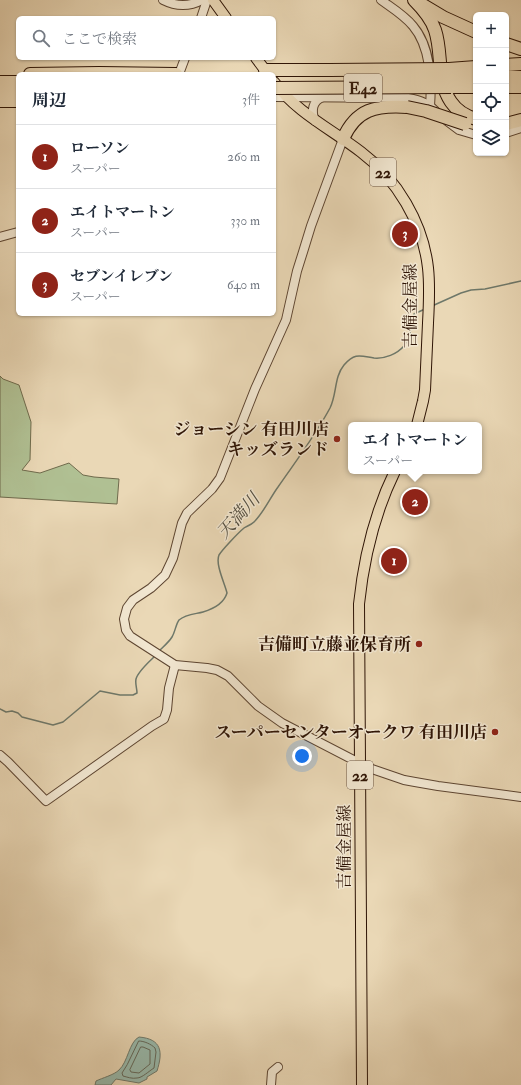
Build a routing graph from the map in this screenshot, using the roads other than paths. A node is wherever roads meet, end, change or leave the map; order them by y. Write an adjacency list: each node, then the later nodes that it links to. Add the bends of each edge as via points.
1 (163, 0): 2 (street, via 185,6)
2 (202, 0)
3 (208, 0): 7 (street)
4 (213, 0): 8 (main road)
5 (381, 0): 40 (street, via 407,20 420,38 430,72)
6 (414, 0): 9 (highway); 45 (highway, via 426,12 435,29 443,88 458,110 470,118)
7 (202, 16)
8 (225, 16)
9 (473, 31)
10 (509, 45): 11 (highway)
11 (521, 49)
12 (184, 60): 17 (street)
13 (257, 60): 18 (main road)
14 (521, 64): 15 (highway)
15 (509, 65)
16 (473, 68): 22 (highway)
17 (178, 72)
18 (266, 72): 22 (highway, bridge, via 330,70)
19 (16, 74): 20 (highway)
20 (0, 75)
21 (509, 77): 24 (highway)
22 (450, 78): 23 (highway, E42); 25 (highway, E42, bridge); 29 (highway, E42); 32 (highway, E42, bridge)
23 (473, 78)
24 (521, 78)
25 (276, 81)
26 (0, 82): 27 (highway)
27 (16, 82)
28 (276, 83): 36 (main road, 吉備金屋線 / 22)
29 (473, 85)
30 (509, 87): 31 (highway)
31 (521, 87)
32 (276, 88)
33 (16, 91): 34 (highway)
34 (0, 92)
35 (276, 97): 36 (street)
36 (287, 97): 37 (street); 43 (main road, 吉備金屋線 / 22)
37 (323, 97): 40 (street, via 408,98); 43 (street, via 316,100 313,106 313,116)
38 (0, 101): 39 (highway)
39 (16, 101)
40 (430, 106): 49 (street, via 459,130)
41 (521, 112): 42 (highway)
42 (509, 116)
43 (316, 120): 50 (main road, 吉備金屋線 / 22)
44 (521, 120): 46 (highway)
45 (472, 123): 50 (highway, bridge, via 407,107 384,107 361,115 351,124)
46 (509, 123)
47 (521, 128): 48 (street)
48 (509, 132)
49 (473, 134)
50 (343, 139): 53 (main road, 吉備金屋線 / 22, via 372,161 391,181 420,232 428,268 429,302 425,390); 55 (street, via 311,226 286,320 220,478 187,513 165,575 133,600 127,608 124,619 130,636)
51 (16, 233): 52 (street)
52 (0, 237)
53 (418, 422)
54 (394, 474): 57 (main road, 吉備金屋線 / 22, via 385,493 371,535 361,581)
55 (174, 665): 56 (street, via 164,719 46,801); 57 (street, via 207,668 223,673 258,706 282,723)
56 (0, 755)
57 (360, 763): 58 (street, via 415,782); 61 (main road, 吉備金屋線 / 22)
58 (521, 797)
59 (278, 1067): 60 (street, via 272,1072)
60 (271, 1085)
61 (362, 1085)

